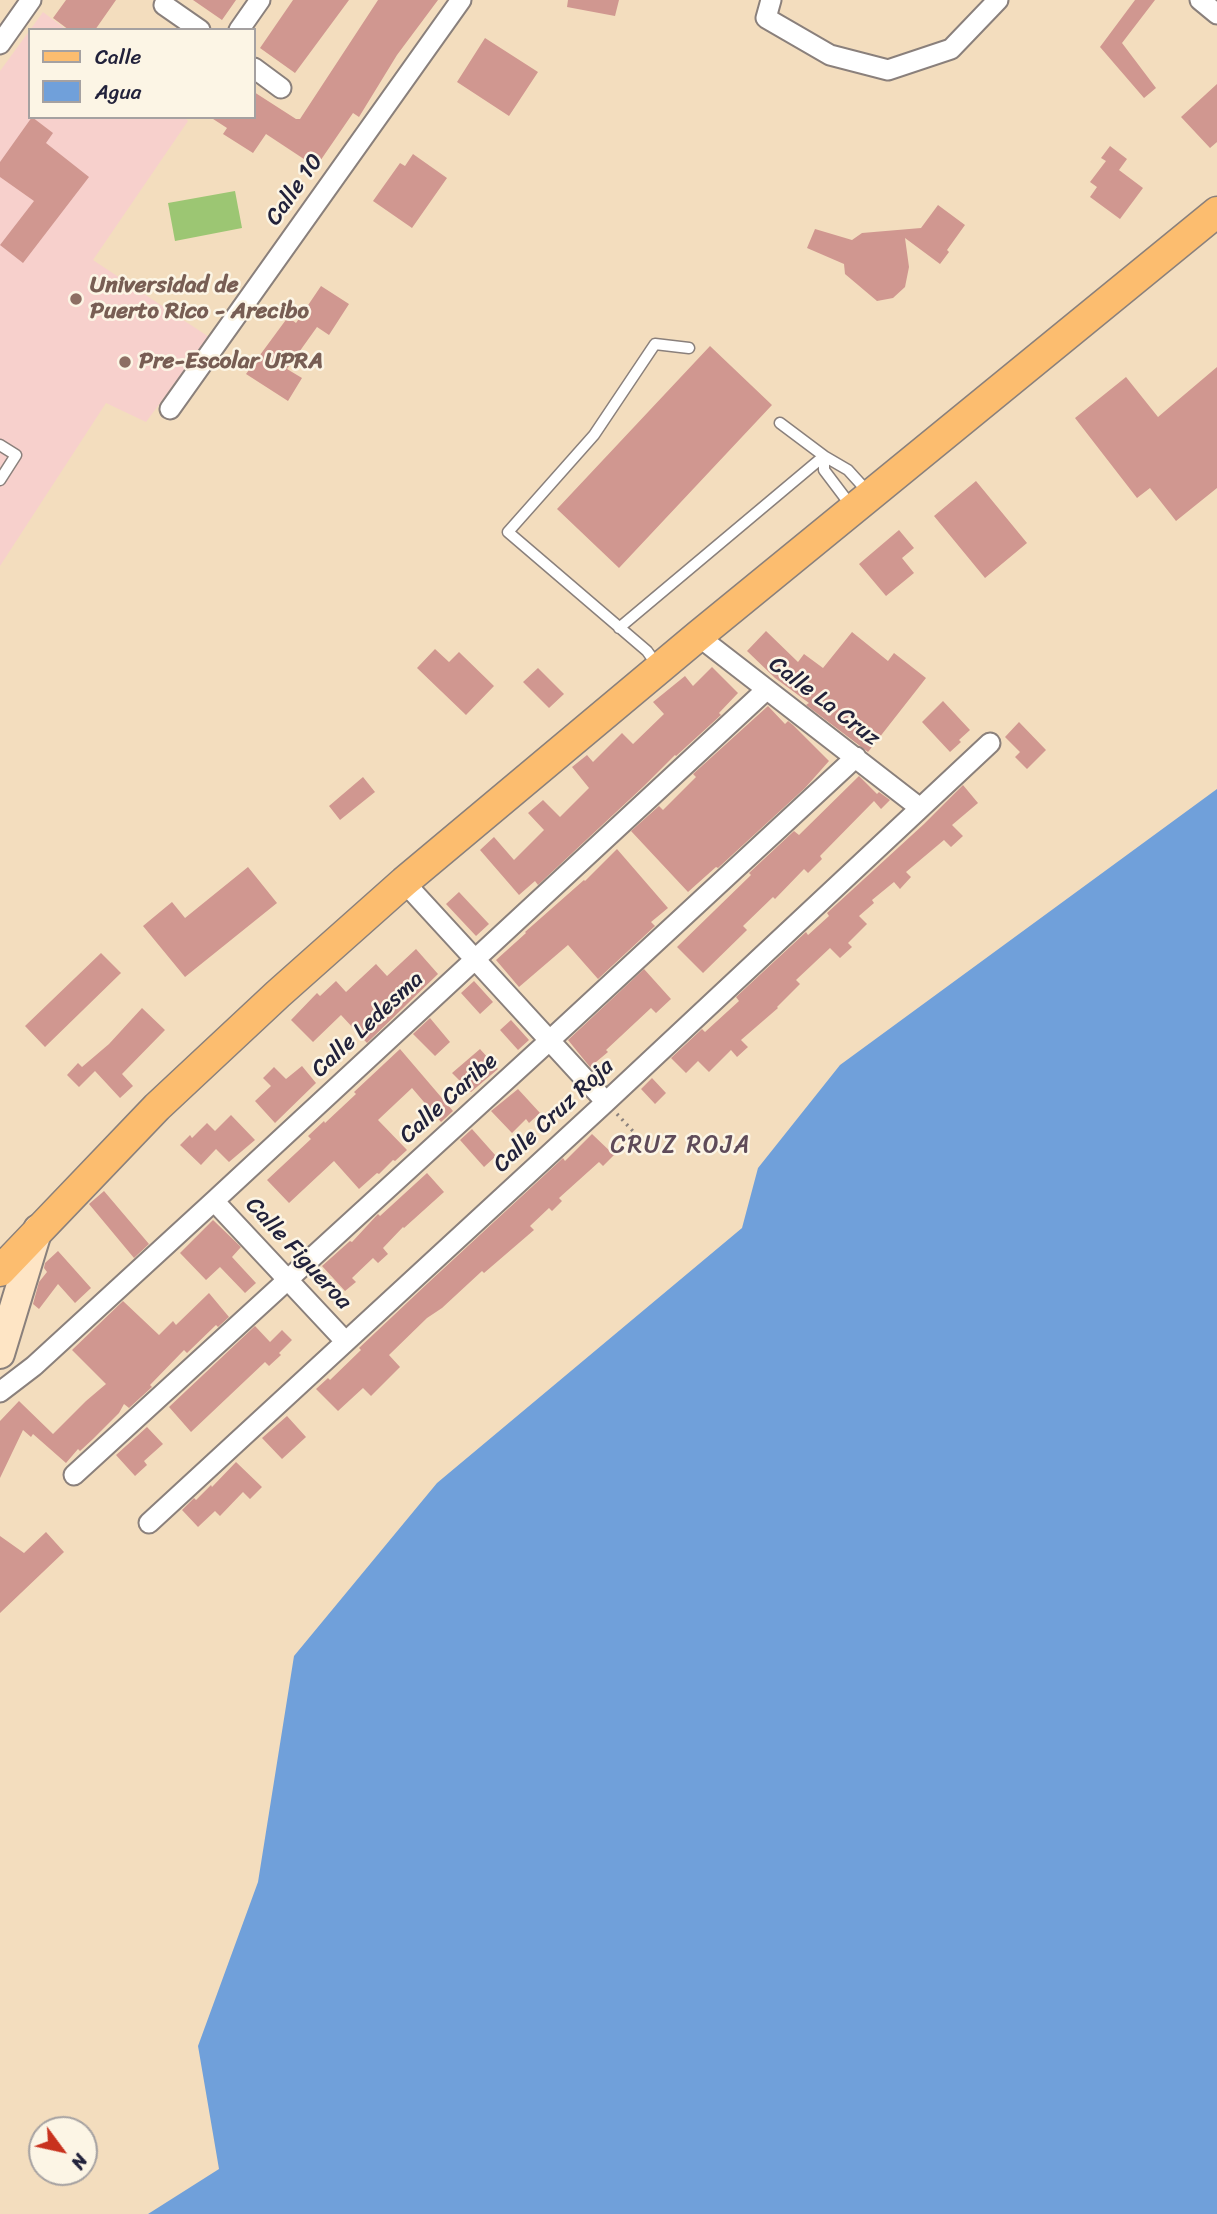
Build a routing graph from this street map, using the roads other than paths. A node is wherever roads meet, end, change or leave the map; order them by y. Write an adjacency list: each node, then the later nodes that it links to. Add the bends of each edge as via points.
1 (32, 0): 11 (street)
2 (260, 0): 10 (street)
3 (461, 0): 16 (street, Calle 10)
4 (771, 0): 5 (street, via 766,18 830,55 888,71 951,50)
5 (998, 0)
6 (1200, 0): 8 (street)
7 (164, 5): 9 (street)
8 (1217, 13)
9 (197, 28)
10 (240, 28)
11 (0, 44)
12 (256, 70): 13 (street)
13 (281, 89)
14 (1217, 212): 21 (main road)
15 (689, 348): 22 (lane, via 654,344 594,435 508,532)
16 (170, 408)
17 (780, 423): 19 (lane)
18 (0, 445): 20 (lane, via 16,455)
19 (824, 456): 21 (lane, via 848,470); 21 (lane, via 824,470); 22 (lane)
20 (0, 480)
21 (862, 502): 23 (main road)
22 (619, 628): 24 (lane)
23 (698, 636): 24 (main road); 25 (street, Calle La Cruz)
24 (660, 668): 29 (main road)
25 (766, 690): 27 (street, Calle La Cruz); 30 (street, Calle Ledesma)
26 (990, 743): 28 (street, Calle Cruz Roja)
27 (856, 757): 28 (street, Calle La Cruz); 31 (street, Calle Caribe)
28 (920, 808): 32 (street, Calle Cruz Roja)
29 (404, 882): 30 (street); 34 (main road, via 157,1107)
30 (475, 959): 31 (street); 33 (street, Calle Ledesma)
31 (549, 1041): 32 (street); 36 (street, Calle Caribe)
32 (606, 1102): 37 (street, Calle Cruz Roja)
33 (214, 1201): 36 (street, Calle Figueroa); 39 (street, Calle Ledesma)
34 (38, 1229): 35 (main road); 38 (street)
35 (0, 1271)
36 (287, 1279): 37 (street, Calle Figueroa); 40 (street, Calle Caribe)
37 (345, 1341): 41 (street, Calle Cruz Roja)
38 (0, 1354)
39 (0, 1392)
40 (74, 1475)
41 (149, 1523)

